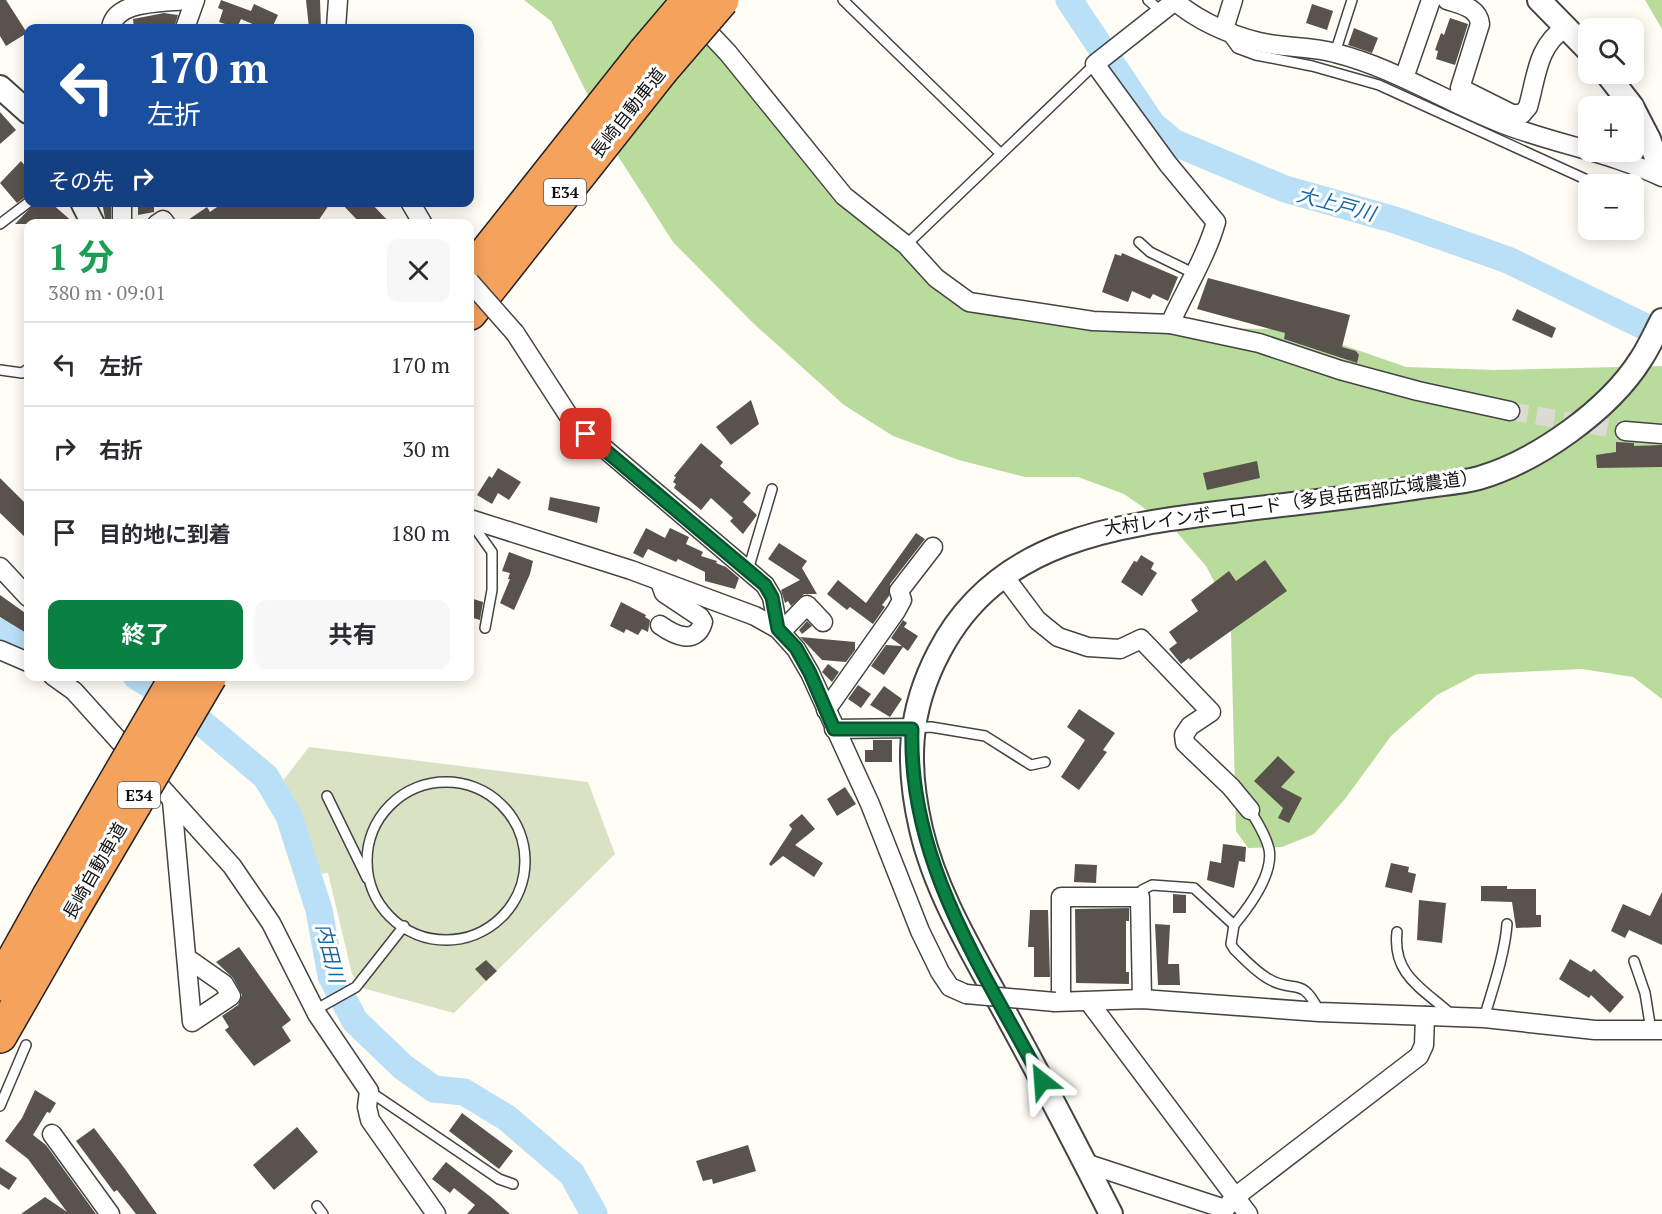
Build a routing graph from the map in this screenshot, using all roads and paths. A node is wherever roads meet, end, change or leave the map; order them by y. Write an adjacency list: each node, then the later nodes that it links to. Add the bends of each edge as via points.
1 (184, 0): 13 (street)
2 (195, 0): 16 (street)
3 (338, 0): 17 (street)
4 (677, 0): 36 (street, via 728,53 844,196)
5 (688, 0): 22 (highway, 長崎自動車道 / E34, bridge)
6 (722, 0): 22 (highway, 長崎自動車道 / E34, bridge)
7 (843, 0): 30 (lane)
8 (1233, 0): 19 (street)
9 (1352, 0): 21 (lane)
10 (1431, 0): 24 (street)
11 (1447, 0): 18 (street, via 1474,10 1479,16 1480,24 1460,88 1512,114 1522,114 1528,107 1544,47)
12 (1539, 0): 18 (street)
13 (144, 2): 15 (street, via 120,14)
14 (1165, 3): 19 (street); 23 (street, via 1139,30)
15 (111, 24)
16 (186, 24)
17 (336, 24)
18 (1566, 27): 20 (street)
19 (1224, 29): 21 (street, via 1259,42); 31 (lane, via 1237,48 1379,85)
20 (1578, 40)
21 (1335, 53): 24 (street)
22 (653, 61): 37 (highway, 長崎自動車道 / E34); 40 (highway, 長崎自動車道 / E34)
23 (1095, 64): 30 (lane); 38 (street, via 1216,222 1209,247)
24 (1404, 78): 32 (street, via 1501,123)
25 (1615, 84): 27 (street)
26 (0, 87): 28 (street)
27 (1624, 96)
28 (24, 108)
29 (1644, 134): 32 (street)
30 (1000, 153): 36 (lane)
31 (1578, 176)
32 (1662, 176)
33 (24, 206): 34 (lane)
34 (0, 224)
35 (1139, 243): 38 (lane)
36 (906, 245): 42 (street, via 936,278 969,302 1093,321)
37 (474, 268)
38 (1193, 273): 42 (street)
39 (474, 287): 53 (street, bridge, via 515,333 572,422)
40 (474, 307)
41 (1662, 320): 54 (street, 大村レインボーロード（多良岳西部広域農道）, via 1640,361 1604,404 1550,444 1479,478 1119,527 1037,555)
42 (1170, 324): 45 (street, via 1259,344 1418,391)
43 (0, 370): 44 (lane)
44 (24, 372)
45 (1510, 411)
46 (1625, 430): 47 (street)
47 (1662, 434)
48 (772, 489): 53 (lane)
49 (474, 521): 55 (street)
50 (474, 526): 59 (lane, via 492,552 492,590)
51 (933, 547): 66 (street, via 899,591 902,600 896,611)
52 (0, 567): 56 (street)
53 (748, 570): 60 (street, via 772,597)
54 (1004, 576): 68 (street, 大村レインボーロード（多良岳西部広域農道）, via 982,593 952,627 925,678); 72 (street, via 1037,620 1058,637 1088,646 1120,649 1141,639 1211,712 1190,726 1184,735 1185,743)
55 (659, 580): 58 (street, via 664,593 703,622 696,635 689,638); 60 (street, via 755,616)
56 (24, 593)
57 (823, 622): 60 (street, via 807,605)
58 (660, 625)
59 (484, 627)
60 (780, 630): 66 (street, via 796,648)
61 (0, 650): 62 (street)
62 (24, 660)
63 (60, 681): 71 (street, via 74,691)
64 (174, 681): 75 (highway, 長崎自動車道 / E34, bridge)
65 (207, 681): 75 (highway, 長崎自動車道 / E34, bridge)
66 (826, 710): 67 (street)
67 (834, 729): 68 (street); 84 (street, bridge, via 870,804 935,963 950,987 966,994)
68 (912, 729): 69 (lane, via 931,727 985,736 1031,765); 96 (street, 大村レインボーロード（多良岳西部広域農道）, via 913,787 922,832 939,880 959,928)
69 (1045, 762)
70 (327, 796): 73 (lane)
71 (172, 801): 80 (street); 86 (street, via 232,866 271,923)
72 (1250, 810): 77 (lane, via 1266,841 1269,862 1263,881)
73 (372, 887): 78 (lane, via 374,899 383,911); 78 (lane, via 366,853 369,839 397,798 408,790 467,782 509,811 518,822 527,872 525,882 497,922 485,932 439,941 426,940)
74 (1140, 897): 77 (lane, via 1142,890 1152,885 1194,888); 83 (street); 84 (street, via 1061,897)
75 (60, 905): 82 (highway, 長崎自動車道 / E34); 92 (highway, 長崎自動車道 / E34)
76 (1507, 924): 90 (lane, via 1505,948)
77 (1234, 925): 87 (lane, via 1231,944 1242,957 1266,978 1307,990)
78 (404, 926): 86 (lane, via 356,987)
79 (1397, 932): 89 (lane, via 1395,950 1408,978)
80 (187, 958)
81 (1635, 961): 91 (lane)
82 (0, 984)
83 (1142, 999): 85 (street); 87 (street)
84 (1058, 1001): 85 (street)
85 (1089, 1002): 98 (street)
86 (320, 1008): 93 (street)
87 (1319, 1012): 88 (street)
88 (1425, 1016): 89 (street); 98 (street, via 1424,1045 1419,1056)
89 (1455, 1017): 90 (street)
90 (1484, 1018): 91 (street, via 1595,1030)
91 (1656, 1030)
92 (13, 1041): 94 (lane)
93 (369, 1091): 97 (lane, via 499,1179); 100 (street, via 370,1120)
94 (0, 1106)
95 (51, 1134): 99 (street)
96 (1085, 1163): 98 (street, via 1225,1209); 101 (street, 大村レインボーロード（多良岳西部広域農道）)
97 (513, 1184)
98 (1235, 1197): 102 (street)
99 (117, 1212)
100 (436, 1214)
101 (1111, 1214)
102 (1248, 1214)

